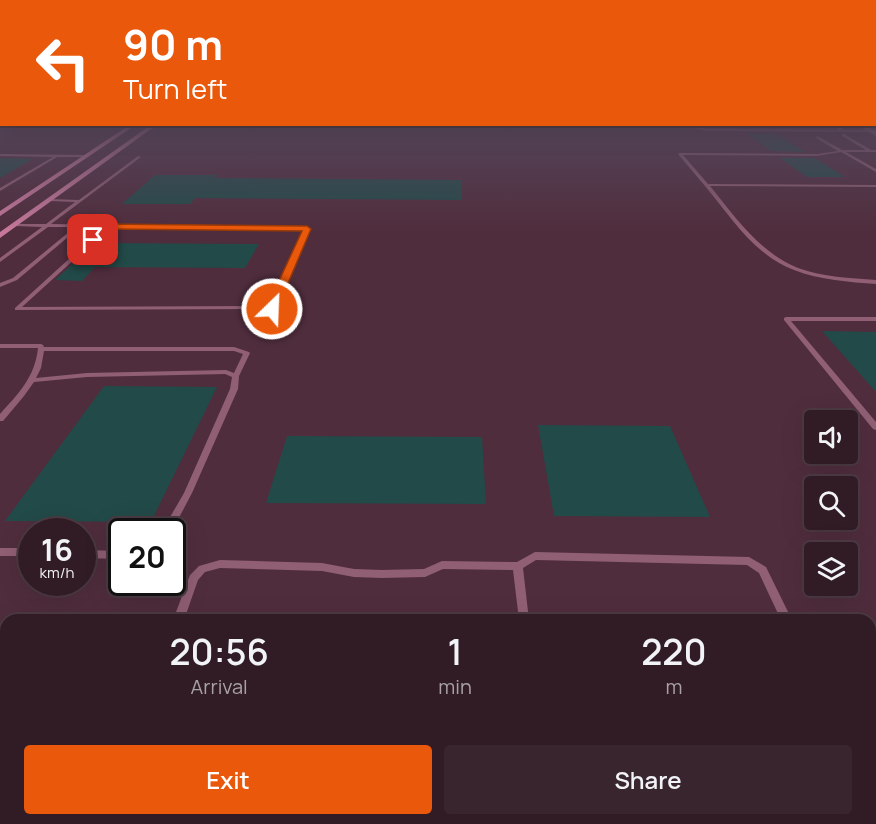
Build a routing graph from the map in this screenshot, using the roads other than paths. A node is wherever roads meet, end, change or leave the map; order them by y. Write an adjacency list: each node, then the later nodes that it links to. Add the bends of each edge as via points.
1 (680, 154): 11 (lane)
2 (742, 154): 3 (lane)
3 (820, 154)
4 (848, 154): 10 (lane)
5 (0, 155): 6 (lane)
6 (58, 155): 7 (lane); 13 (lane)
7 (87, 156): 8 (main road); 16 (main road)
8 (112, 156): 14 (main road)
9 (139, 157): 15 (lane)
10 (876, 171)
11 (707, 185): 12 (lane); 24 (lane, via 733,220 780,263 836,280)
12 (876, 186)
13 (0, 190)
14 (50, 200): 15 (lane); 17 (main road)
15 (82, 201): 19 (lane)
16 (0, 214): 17 (main road)
17 (30, 214): 18 (main road)
18 (15, 225): 19 (lane); 22 (main road)
19 (50, 225): 20 (lane); 23 (lane)
20 (79, 226): 21 (lane); 25 (lane, via 15,279)
21 (108, 226): 21 (lane, via 225,228 307,229 272,309 17,309)
22 (0, 236)
23 (0, 260)
24 (876, 282)
25 (0, 285)
26 (876, 319): 32 (lane, via 786,319)
27 (0, 346): 28 (lane, via 41,346)
28 (41, 350): 29 (lane, via 234,349 247,353); 30 (lane)
29 (236, 376): 30 (lane, via 226,372 160,372); 33 (lane, via 234,389)
30 (34, 380): 31 (lane)
31 (0, 418)
32 (876, 428)
33 (172, 518)
34 (0, 552): 35 (lane)
35 (18, 552)
36 (518, 566): 37 (lane, via 442,565 425,573 382,574 322,567 220,564 202,569 194,578); 38 (lane); 39 (lane, via 535,556 749,561 763,570)
37 (180, 614)
38 (523, 614)
39 (784, 614)

